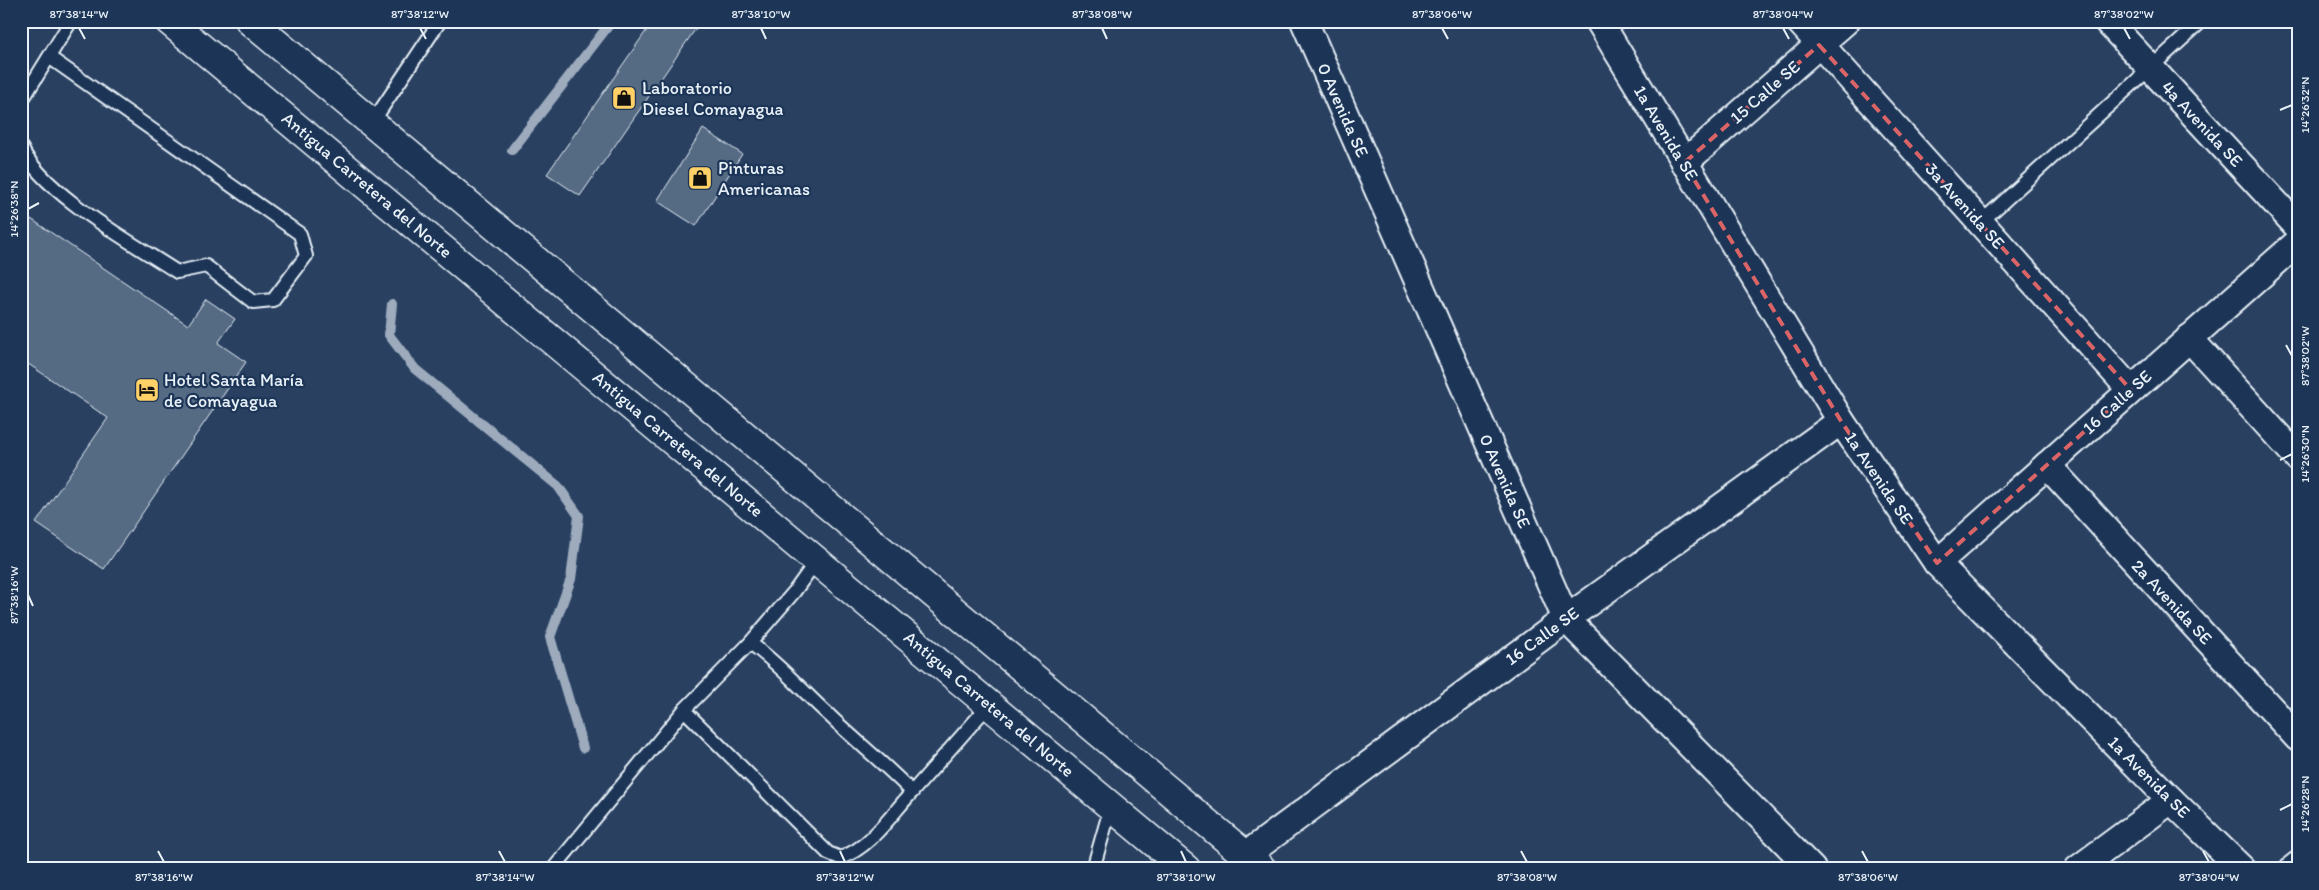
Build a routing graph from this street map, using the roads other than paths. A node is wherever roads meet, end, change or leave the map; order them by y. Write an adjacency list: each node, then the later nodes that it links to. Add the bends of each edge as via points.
1 (71, 21): 12 (lane)
2 (170, 21): 26 (main road, Antigua Carretera del Norte)
3 (250, 21): 15 (main road)
4 (440, 21): 15 (lane)
5 (1304, 21): 28 (street, 0 Avenida SE)
6 (1599, 21): 17 (street, 1a Avenida SE)
7 (1799, 21): 11 (street, 3a Avenida SE)
8 (1846, 21): 11 (street, 15 Calle SE)
9 (2107, 21): 13 (street, 4a Avenida SE)
10 (2202, 21): 13 (lane)
11 (1819, 45): 17 (street, 15 Calle SE); 18 (street, 3a Avenida SE)
12 (50, 57): 14 (lane); 16 (lane, via 300,234 306,256 273,300 253,302 206,266 177,272 66,199 28,161)
13 (2150, 68): 18 (lane); 19 (street, 4a Avenida SE)
14 (21, 102)
15 (372, 123): 36 (main road)
16 (21, 147)
17 (1684, 162): 23 (street, 1a Avenida SE)
18 (1980, 223): 22 (street, 3a Avenida SE)
19 (2298, 227)
20 (2298, 242): 21 (street, 16 Calle SE)
21 (2189, 338): 22 (street, 16 Calle SE); 24 (street)
22 (2131, 390): 25 (street, 16 Calle SE)
23 (1841, 421): 27 (street, 1a Avenida SE); 28 (street, 16 Calle SE)
24 (2298, 458)
25 (2047, 465): 27 (street, 16 Calle SE); 32 (street, 2a Avenida SE)
26 (818, 560): 29 (lane); 30 (main road, Antigua Carretera del Norte)
27 (1937, 563): 34 (street, 1a Avenida SE)
28 (1566, 619): 36 (street, 16 Calle SE); 41 (street, 0 Avenida SE)
29 (750, 644): 31 (lane); 33 (lane, via 769,657)
30 (989, 705): 33 (lane); 35 (main road, Antigua Carretera del Norte)
31 (684, 710): 33 (lane, via 828,852 840,858 854,853 868,841); 38 (lane)
32 (2298, 738)
33 (912, 792)
34 (2171, 800): 42 (street); 43 (street, 1a Avenida SE)
35 (1111, 806): 39 (lane); 40 (main road, Antigua Carretera del Norte)
36 (1254, 862)
37 (2298, 866): 44 (street)
38 (553, 869)
39 (1093, 869)
40 (1186, 869)
41 (1812, 869)
42 (2078, 869)
43 (2242, 869)
44 (2293, 869)

